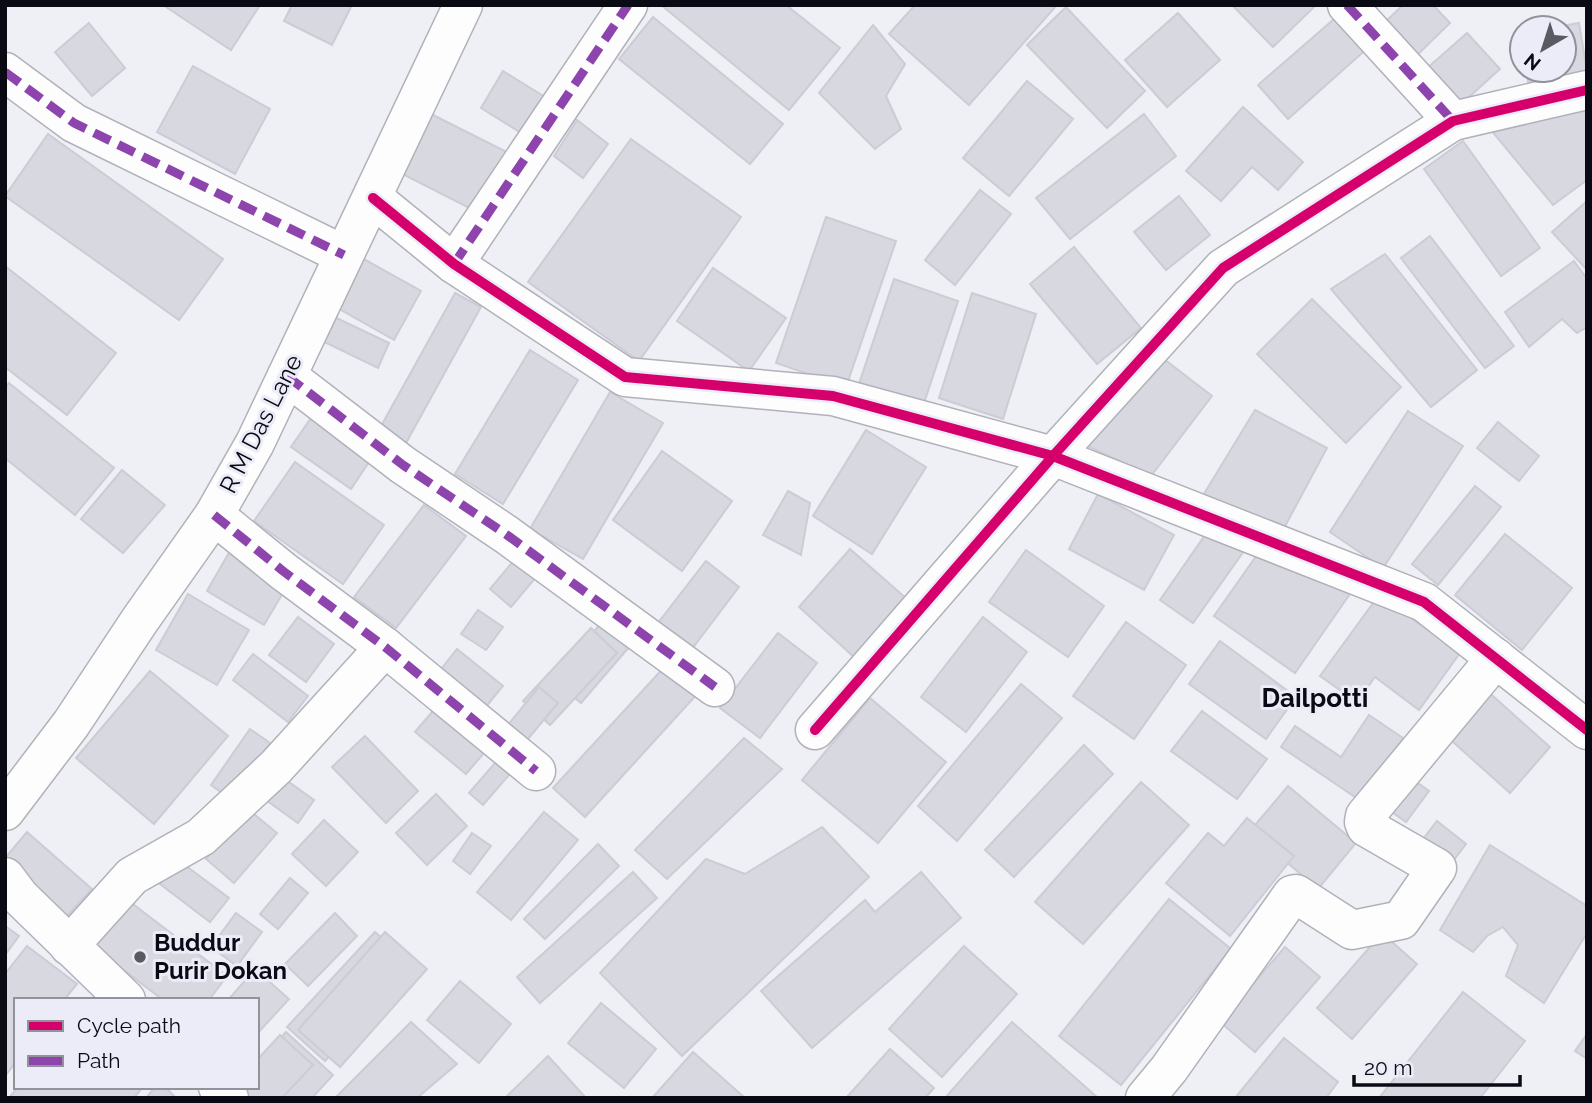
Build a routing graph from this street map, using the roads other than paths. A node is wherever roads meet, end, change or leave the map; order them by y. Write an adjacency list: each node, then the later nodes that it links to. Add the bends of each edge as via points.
1 (463, 5): 7 (street, R M Das Lane)
2 (628, 5): 9 (street)
3 (1347, 5): 6 (street)
4 (5, 72): 8 (street, via 74,123)
5 (1587, 90): 6 (street)
6 (1453, 121): 11 (street, via 1223,268)
7 (373, 198): 8 (street, R M Das Lane); 9 (street)
8 (344, 256): 10 (street, R M Das Lane)
9 (454, 264): 11 (street, via 625,377 833,396)
10 (288, 376): 12 (street, R M Das Lane); 15 (street, via 403,465)
11 (1053, 456): 14 (street, via 1424,602); 16 (street)
12 (214, 515): 13 (street); 19 (street, R M Das Lane, via 71,724)
13 (385, 647): 18 (street); 21 (street, via 276,767 201,837 132,876)
14 (1496, 659): 17 (street); 23 (street, via 1365,816 1366,827 1437,869 1401,920 1352,930 1292,895)
15 (715, 687)
16 (815, 730)
17 (1587, 730)
18 (536, 771)
19 (5, 811)
20 (5, 877): 21 (street)
21 (69, 946): 22 (street)
22 (124, 998)
23 (1145, 1098)

